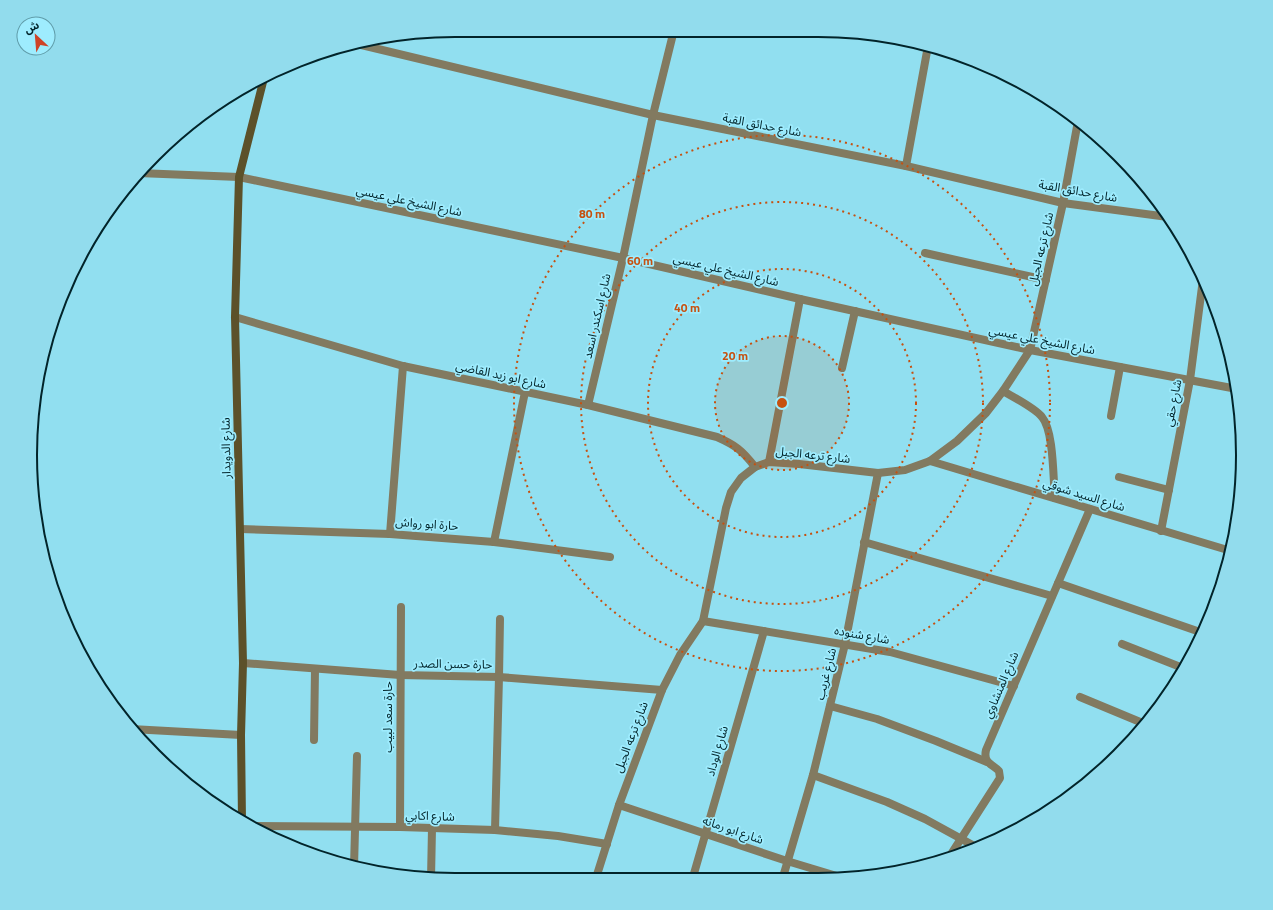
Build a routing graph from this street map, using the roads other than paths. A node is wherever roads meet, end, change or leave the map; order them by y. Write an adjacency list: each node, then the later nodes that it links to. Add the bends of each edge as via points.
1 (672, 37): 5 (street, شارع اسكندر اسعد)
2 (367, 46): 5 (street, شارع حدائق القبة)
3 (927, 51): 7 (street)
4 (262, 84): 9 (main road, شارع الدويدار)
5 (653, 115): 7 (street, شارع حدائق القبة); 13 (street, شارع اسكندر اسعد)
6 (1077, 127): 10 (street, شارع ترعه الجبل)
7 (906, 166): 10 (street, شارع حدائق القبة)
8 (146, 173): 9 (street, شارع الشيخ علي عيسي)
9 (239, 177): 13 (street, شارع الشيخ علي عيسي); 18 (main road, شارع الدويدار)
10 (1064, 203): 11 (street, شارع حدائق القبة); 14 (street, شارع ترعه الجبل)
11 (1161, 216)
12 (925, 252): 14 (street)
13 (623, 258): 16 (street, شارع الشيخ علي عيسي); 27 (street, شارع اسكندر اسعد)
14 (1046, 280): 19 (street, شارع ترعه الجبل)
15 (1202, 290): 23 (street, شارع حقي)
16 (800, 299): 17 (street, شارع الشيخ علي عيسي); 30 (street)
17 (855, 311): 19 (street, شارع الشيخ علي عيسي); 22 (street)
18 (235, 317): 20 (street, شارع ابو زيد القاضي); 37 (main road, شارع الدويدار)
19 (1030, 350): 21 (street, شارع الشيخ علي عيسي); 25 (street, شارع ترعه الجبل)
20 (403, 366): 26 (street, شارع ابو زيد القاضي); 39 (street)
21 (1120, 367): 23 (street, شارع الشيخ علي عيسي); 28 (street)
22 (842, 368)
23 (1190, 380): 24 (street, شارع الشيخ علي عيسي); 34 (street, شارع حقي)
24 (1230, 388)
25 (1003, 391): 29 (street, شارع ترعه الجبل, via 986,413 957,441); 35 (street, via 1042,417 1050,438)
26 (525, 392): 27 (street, شارع ابو زيد القاضي); 40 (street)
27 (588, 405): 31 (street, شارع ابو زيد القاضي, via 717,437 733,444)
28 (1111, 416)
29 (930, 461): 32 (street, شارع ترعه الجبل, via 905,470); 35 (street, شارع السيد شوقي)
30 (769, 462): 31 (street, شارع ترعه الجبل); 32 (street, شارع ترعه الجبل)
31 (755, 467): 48 (street, شارع ترعه الجبل, via 741,478 731,492)
32 (878, 474): 41 (street, شارع غريب)
33 (1119, 478): 34 (street)
34 (1169, 490): 38 (street, شارع حقي)
35 (1055, 498): 36 (street, شارع السيد شوقي)
36 (1090, 509): 38 (street, شارع السيد شوقي); 44 (street, شارع المنشاوي)
37 (240, 529): 39 (street, حارة ابو رواش); 53 (main road, شارع الدويدار)
38 (1162, 530): 42 (street, شارع السيد شوقي)
39 (390, 534): 40 (street, حارة ابو رواش)
40 (494, 542): 43 (street, حارة ابو رواش)
41 (864, 542): 45 (street); 51 (street, شارع غريب)
42 (1225, 550)
43 (610, 557)
44 (1058, 583): 45 (street, شارع المنشاوي); 50 (street)
45 (1052, 596): 58 (street, شارع المنشاوي)
46 (401, 607): 56 (street, حارة سعد لبيب)
47 (500, 619): 57 (street)
48 (703, 621): 49 (street, شارع شنوده); 59 (street, شارع ترعه الجبل, via 680,655)
49 (764, 631): 51 (street, شارع شنوده); 76 (street, شارع الوداد)
50 (1197, 631)
51 (845, 644): 58 (street, شارع شنوده, via 890,652); 61 (street, شارع غريب)
52 (1122, 644): 54 (street)
53 (243, 663): 55 (street, حارة حسن الصدر); 64 (main road, شارع الدويدار)
54 (1179, 666)
55 (316, 668): 56 (street, حارة حسن الصدر); 65 (street)
56 (400, 675): 57 (street, حارة حسن الصدر); 72 (street, حارة سعد لبيب)
57 (499, 677): 59 (street, حارة حسن الصدر); 75 (street)
58 (1014, 686): 67 (street, شارع المنشاوي, via 986,750)
59 (662, 690): 69 (street, شارع ترعه الجبل)
60 (1080, 697): 62 (street)
61 (830, 706): 67 (street, via 877,719); 68 (street, شارع غريب)
62 (1140, 722)
63 (140, 729): 64 (street)
64 (241, 735): 70 (main road, شارع الدويدار)
65 (314, 740)
66 (357, 756): 73 (street)
67 (987, 762): 77 (street, via 999,771 1000,778)
68 (813, 775): 77 (street, via 887,802); 82 (street, شارع غريب)
69 (619, 805): 76 (street, شارع ابو رمانه); 78 (street, شارع ترعه الجبل)
70 (242, 815)
71 (263, 826): 73 (street, شارع اكابي)
72 (400, 827): 73 (street, شارع اكابي); 74 (street, شارع اكابي)
73 (356, 828): 81 (street)
74 (432, 828): 75 (street, شارع اكابي); 83 (street)
75 (495, 830): 78 (street, شارع اكابي)
76 (706, 833): 82 (street, شارع ابو رمانه); 85 (street, شارع الوداد)
77 (962, 838): 79 (street); 80 (street)
78 (607, 844): 84 (street, شارع ترعه الجبل)
79 (971, 844)
80 (954, 850)
81 (354, 861)
82 (787, 861): 86 (street, شارع غريب); 87 (street, شارع ابو رمانه)
83 (431, 872)
84 (598, 873)
85 (695, 873)
86 (784, 873)
87 (828, 873)

